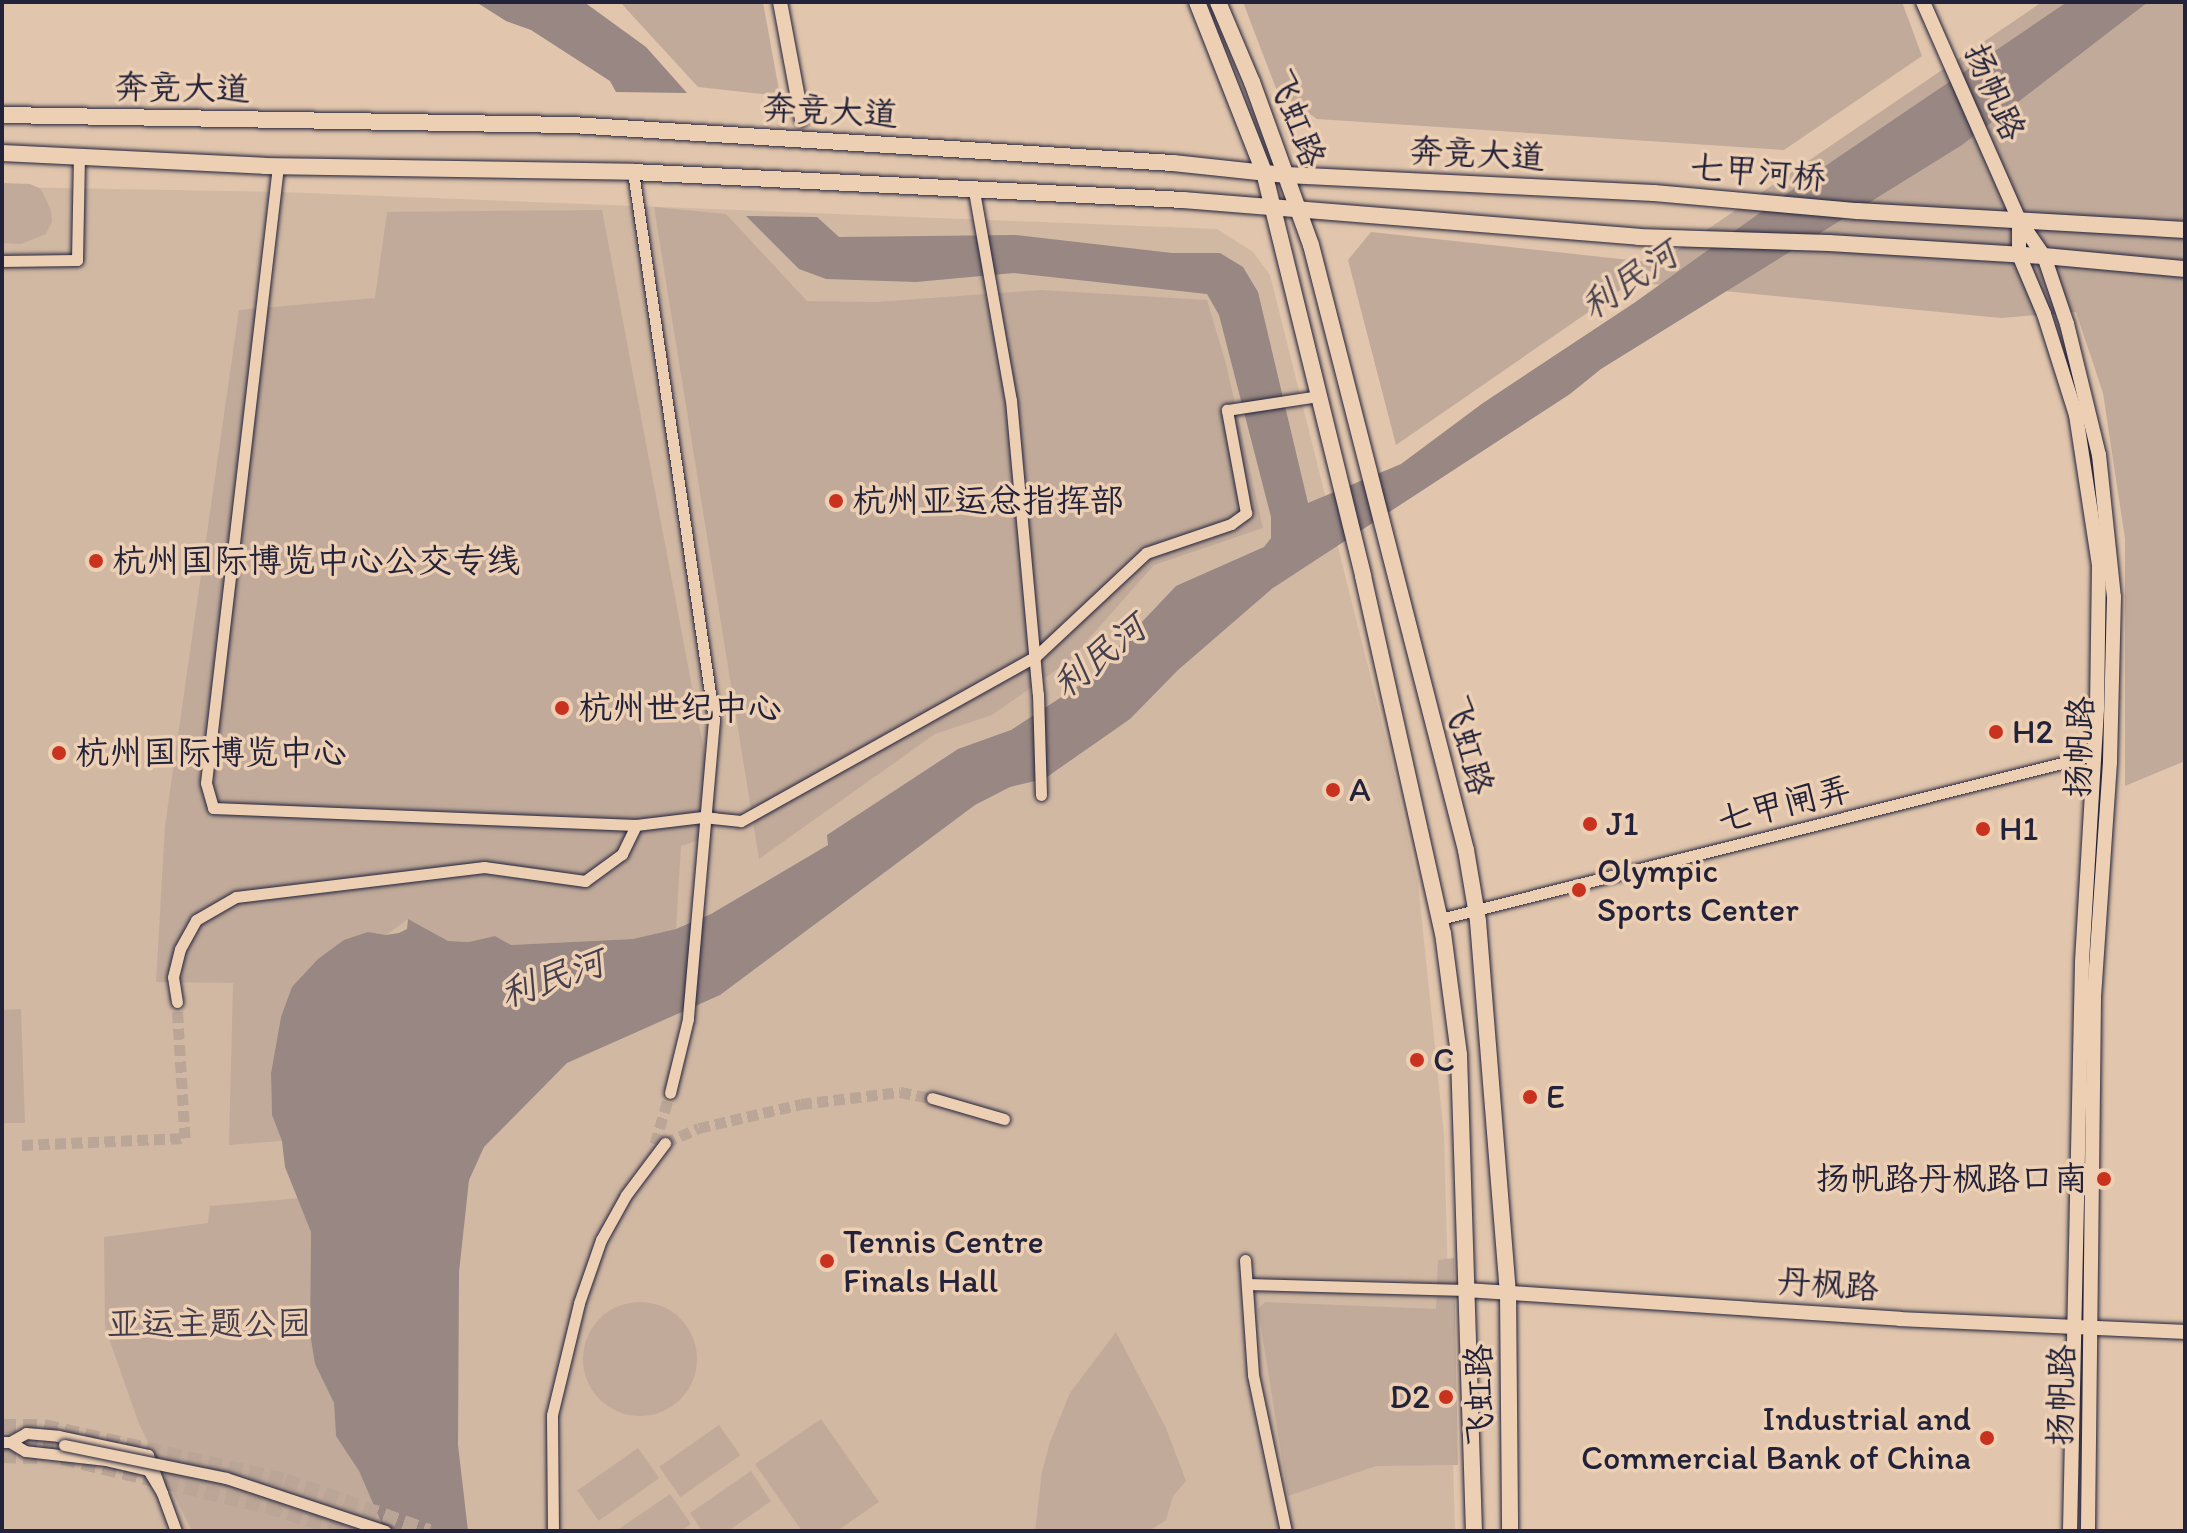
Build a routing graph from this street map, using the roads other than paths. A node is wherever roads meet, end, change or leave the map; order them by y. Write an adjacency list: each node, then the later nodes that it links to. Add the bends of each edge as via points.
1 (780, 2): 6 (main road)
2 (1197, 2): 11 (main road, 飞虹路)
3 (1218, 2): 12 (main road, 飞虹路)
4 (1923, 2): 17 (main road, 扬帆路)
5 (2, 115): 11 (main road, 奔竞大道, via 572,125)
6 (802, 119)
7 (2, 153): 8 (main road, 奔竞大道)
8 (79, 157): 9 (main road, 奔竞大道); 22 (street, via 77,260)
9 (278, 166): 10 (main road, 奔竞大道); 29 (street, via 206,783 213,808)
10 (633, 172): 13 (main road, 奔竞大道); 28 (street, via 714,720)
11 (1264, 172): 12 (main road, 奔竞大道); 15 (main road, 飞虹路)
12 (1286, 175): 14 (main road, 奔竞大道); 16 (main road, 飞虹路)
13 (974, 191): 15 (main road, 奔竞大道); 25 (street, via 1011,400)
14 (1654, 193): 17 (main road, 七甲河桥)
15 (1272, 206): 16 (main road, 奔竞大道); 24 (main road, 飞虹路)
16 (1299, 208): 19 (main road, 奔竞大道); 30 (main road, 飞虹路, via 1466,850)
17 (2019, 220): 18 (main road); 20 (main road); 21 (main road, 扬帆路)
18 (2185, 230)
19 (1638, 237): 20 (main road, 七甲河桥)
20 (2019, 255): 21 (main road); 26 (main road, via 2076,415 2099,566)
21 (2044, 256): 23 (main road); 42 (main road, 扬帆路, via 2067,324 2099,455 2114,597 2110,762 2094,999)
22 (2, 261)
23 (2185, 269)
24 (1319, 396): 25 (street, via 1227,410 1246,513 1231,524 1146,553); 31 (main road, 飞虹路)
25 (1035, 657): 27 (street); 28 (street, via 741,821)
26 (2094, 755): 30 (street, 七甲闸弄); 41 (main road, via 2082,963)
27 (1041, 795)
28 (703, 817): 29 (street); 33 (street, via 688,1019)
29 (636, 825): 32 (street, via 622,854 585,881 484,867 236,897 196,920 173,977)
30 (1476, 911): 31 (street, 七甲闸弄); 40 (main road, 飞虹路)
31 (1440, 919): 39 (main road, 飞虹路, via 1459,1055)
32 (177, 1002)
33 (670, 1093)
34 (932, 1098): 35 (street)
35 (1004, 1119)
36 (658, 1148): 49 (street, via 601,1240 561,1365 552,1415)
37 (1245, 1260): 38 (street)
38 (1247, 1284): 39 (street); 50 (street, via 1253,1375)
39 (1466, 1290): 40 (main road, 丹枫路); 51 (main road, 飞虹路)
40 (1508, 1291): 41 (main road, 丹枫路, via 1900,1319); 52 (main road, 飞虹路)
41 (2073, 1325): 42 (main road, 丹枫路); 53 (main road)
42 (2093, 1326): 43 (main road, 丹枫路); 54 (main road, 扬帆路)
43 (2185, 1332)
44 (6, 1442): 46 (street, via 25,1451 148,1470); 46 (street, via 26,1433 148,1455)
45 (64, 1445): 48 (street, bridge, via 226,1478)
46 (162, 1493): 47 (street)
47 (176, 1531)
48 (385, 1531)
49 (553, 1531)
50 (1286, 1531)
51 (1474, 1531)
52 (1510, 1531)
53 (2070, 1531)
54 (2088, 1531)

